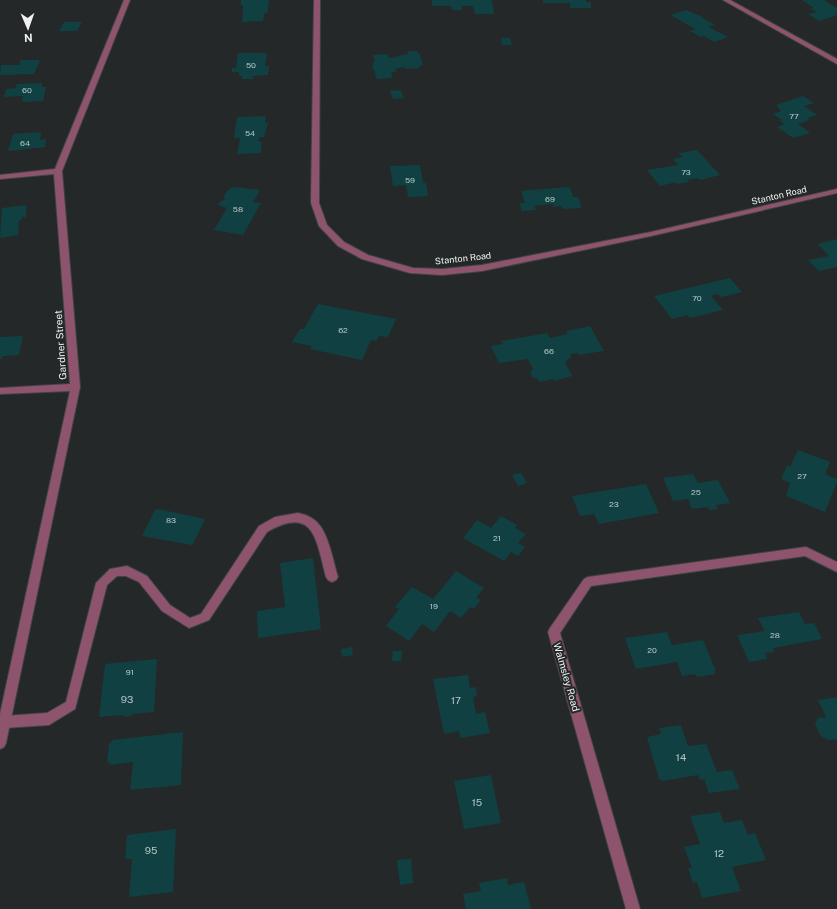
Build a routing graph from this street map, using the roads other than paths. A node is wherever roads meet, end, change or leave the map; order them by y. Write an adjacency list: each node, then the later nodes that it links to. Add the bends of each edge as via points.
1 (126, 0): 5 (street, Gardner Street)
2 (317, 0): 7 (street, Stanton Road, via 315,203 324,226 341,244 365,258 413,271 442,272 482,268 651,234)
3 (726, 0): 4 (street)
4 (837, 62)
5 (58, 171): 6 (street); 8 (street, Gardner Street)
6 (0, 177)
7 (837, 191)
8 (75, 387): 9 (street); 12 (street, Gardner Street)
9 (0, 391)
10 (837, 567): 14 (street, Walmsley Road, via 806,552 588,582 554,632)
11 (332, 577): 12 (street, via 317,530 310,522 298,517 279,520 262,529 205,617 189,623 166,608 143,578 127,571 114,572 102,583 71,705 49,718)
12 (4, 722): 13 (street, Gardner Street)
13 (0, 743)
14 (633, 909)

